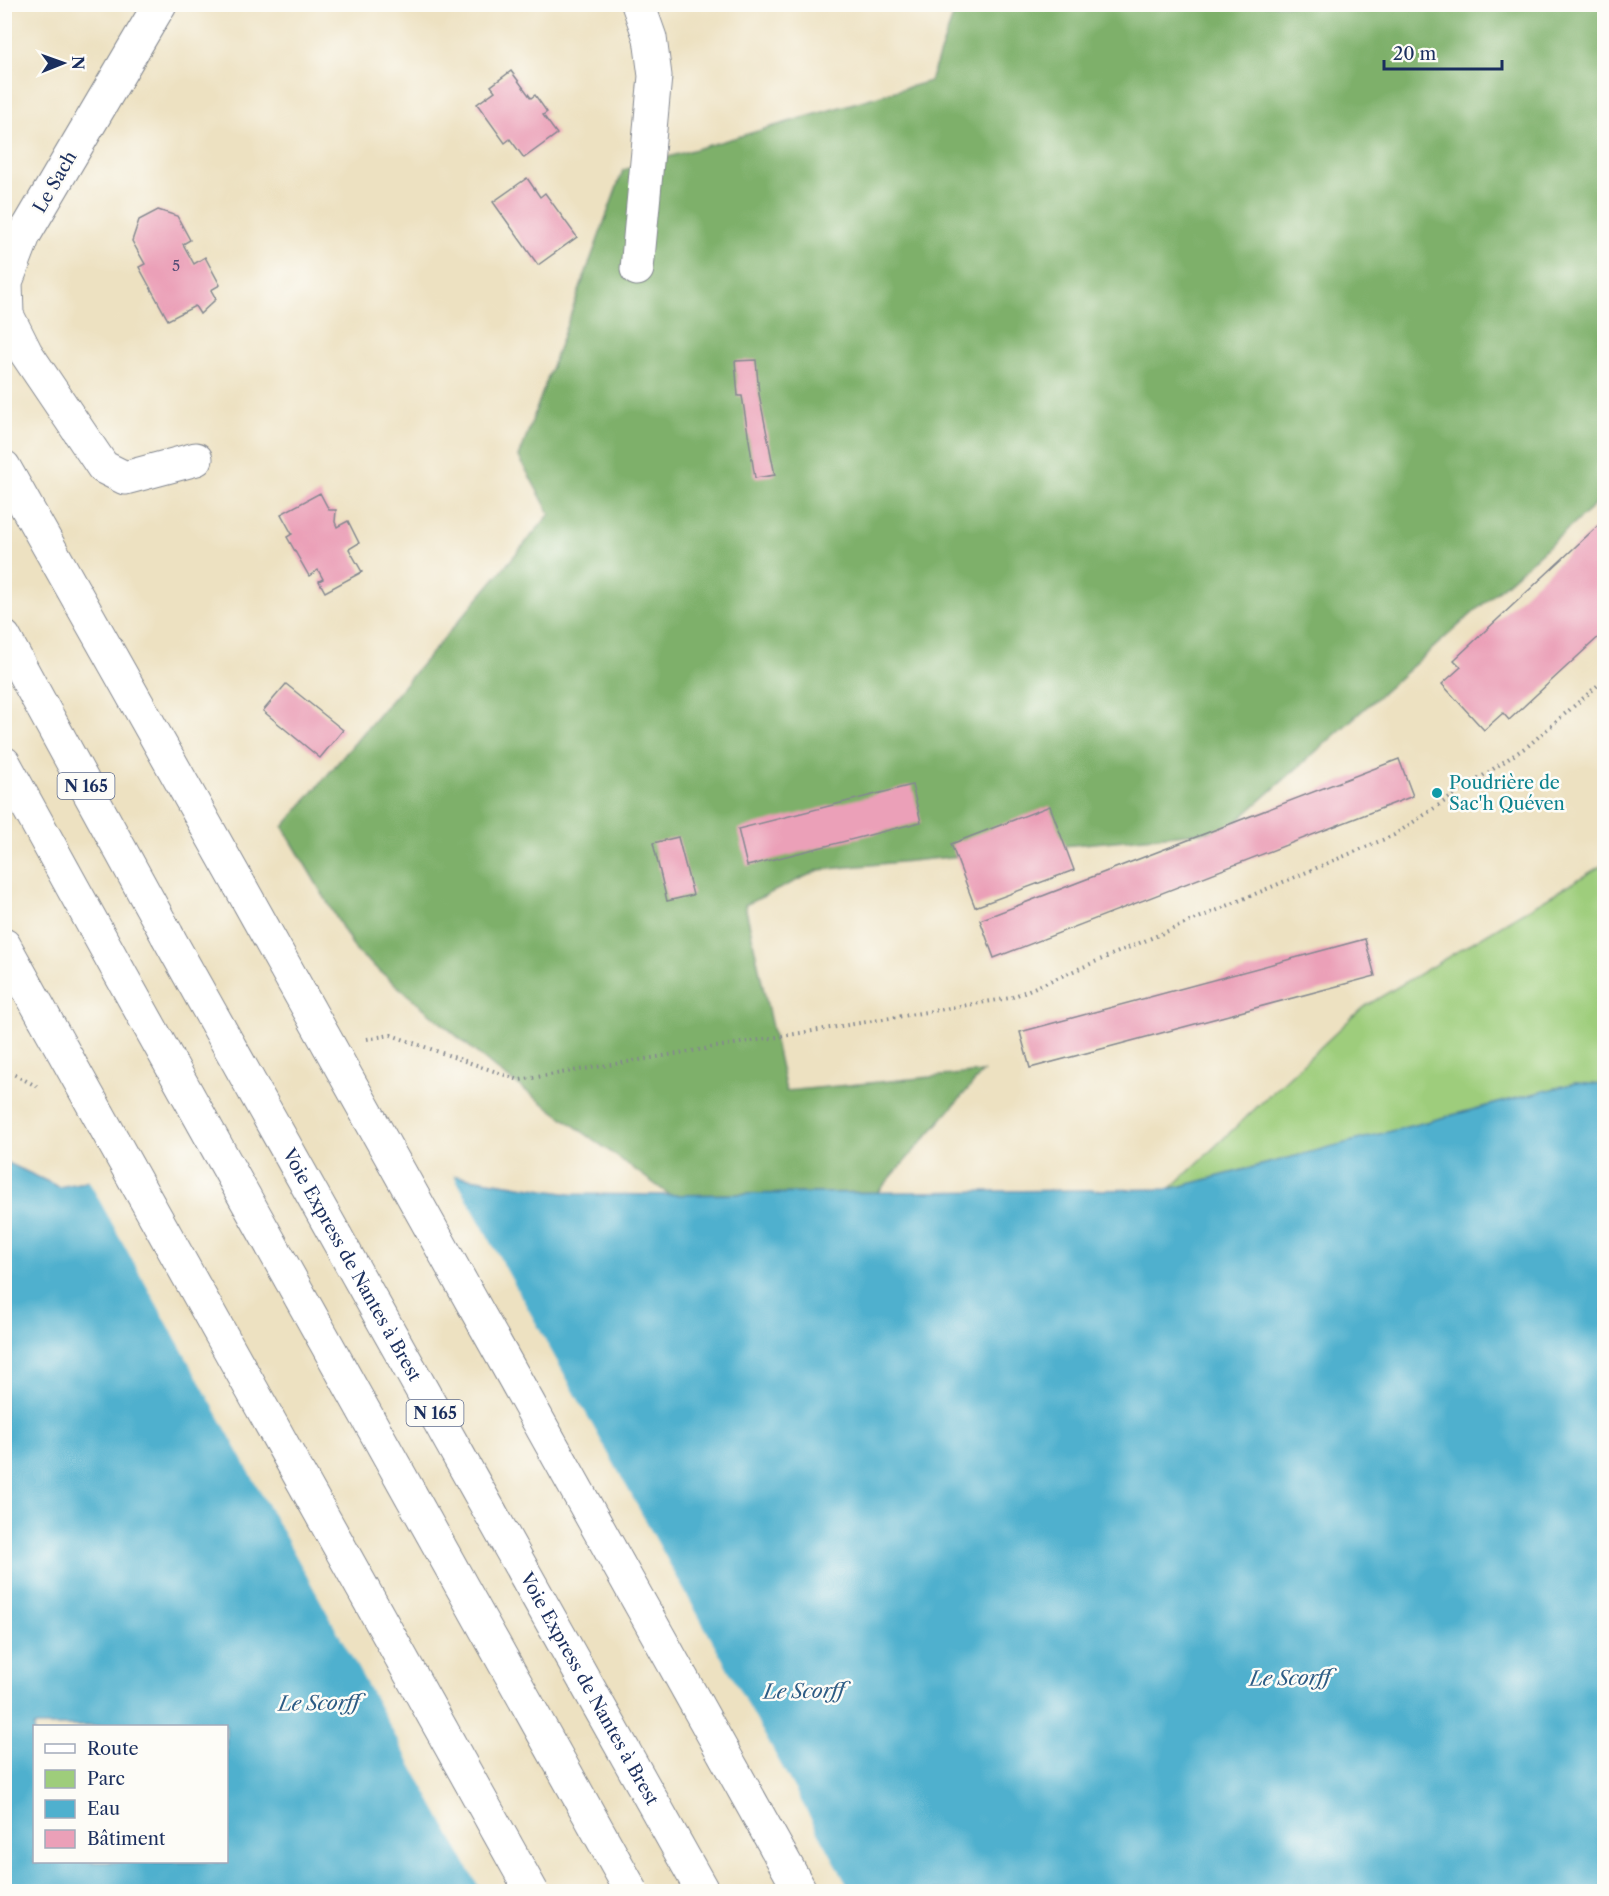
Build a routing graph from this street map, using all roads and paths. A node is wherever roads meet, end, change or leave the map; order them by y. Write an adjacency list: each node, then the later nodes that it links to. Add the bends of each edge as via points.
1 (160, 4): 4 (main road, Le Sach, via 24,235 6,282 7,315 26,353 103,467 125,478)
2 (638, 4): 3 (main road, via 650,38 655,76)
3 (637, 269)
4 (196, 459)
5 (4, 467): 14 (main road, bridge)
6 (4, 637): 13 (main road, Voie Express de Nantes à Brest / N 165, bridge)
7 (1605, 680): 10 (path, via 1529,745 1394,835 1010,999)
8 (4, 763): 12 (main road, bridge)
9 (4, 945): 11 (main road, bridge)
10 (519, 1080)
11 (532, 1892)
12 (632, 1892)
13 (703, 1892)
14 (801, 1892)

